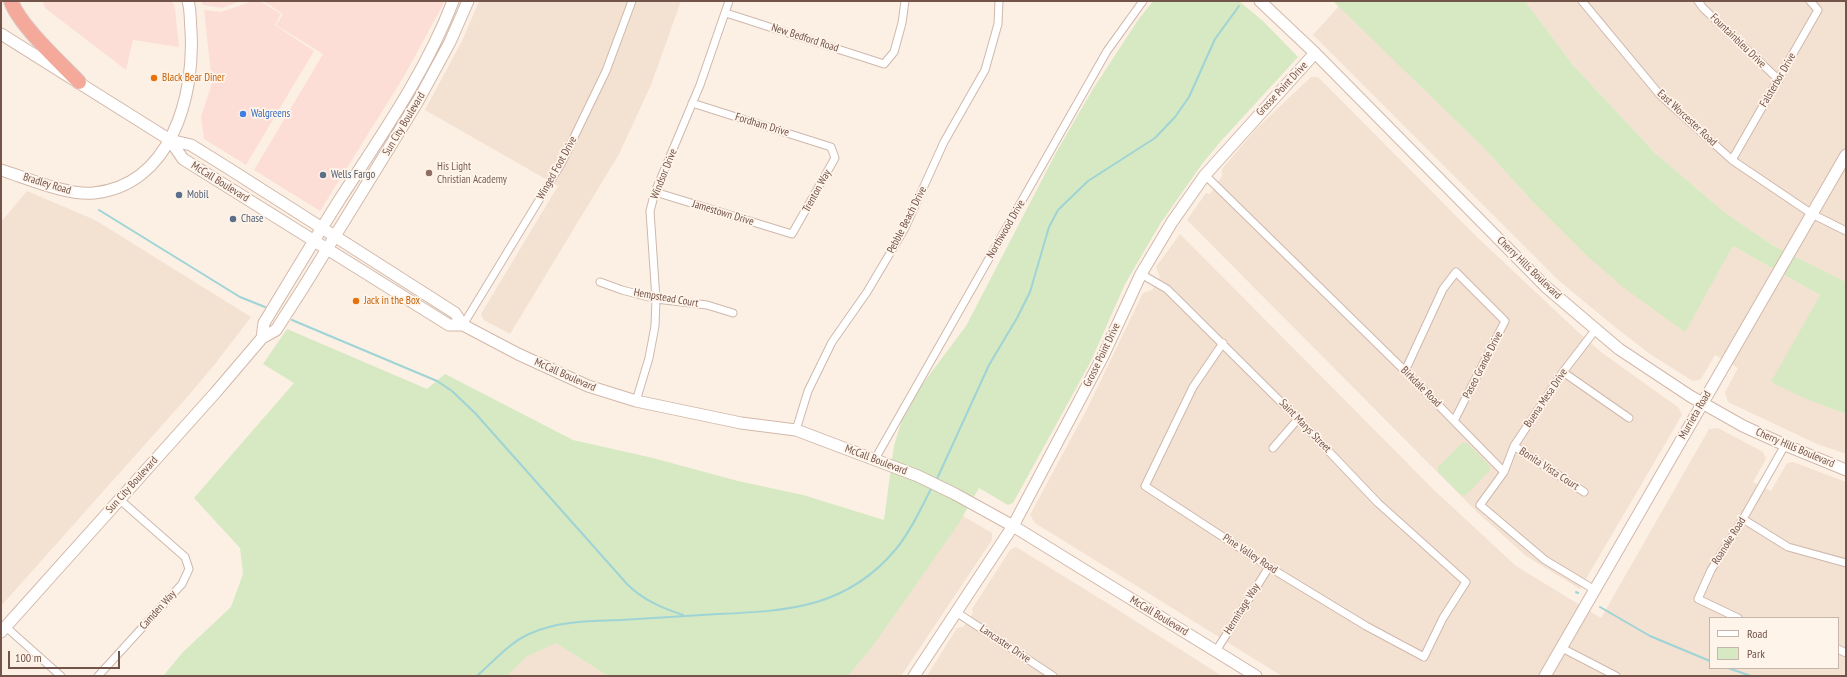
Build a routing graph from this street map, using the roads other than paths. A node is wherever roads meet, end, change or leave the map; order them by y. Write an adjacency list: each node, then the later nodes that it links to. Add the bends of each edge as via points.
1 (11, 1): 18 (highway, via 24,24)
2 (188, 1): 20 (street, Bradley Road, via 191,72 184,108)
3 (453, 1): 28 (street, Sun City Boulevard, via 407,93)
4 (468, 1): 31 (street, Sun City Boulevard, via 435,72)
5 (632, 1): 38 (street, Winged Foot Drive, via 609,64 561,164)
6 (729, 1): 14 (street, Windsor Drive)
7 (905, 1): 14 (street, New Bedford Road, via 894,52 884,64)
8 (999, 1): 49 (street, Pebble Beach Drive, via 998,24 985,70 944,142 905,228 867,292 832,342 808,391)
9 (1143, 1): 53 (street, Northwood Drive, via 1107,51)
10 (1260, 1): 16 (street, Cherry Hills Boulevard)
11 (1582, 1): 23 (street, East Worcester Road, via 1660,95)
12 (1698, 1): 17 (street, Fountainbleu Drive)
13 (1810, 1): 17 (street, Falsterbor Drive, via 1818,10)
14 (726, 13): 19 (street, Windsor Drive)
15 (1, 34): 18 (street, McCall Boulevard)
16 (1315, 53): 25 (street, Grosse Point Drive); 39 (street, Cherry Hills Boulevard, via 1546,287)
17 (1779, 80): 23 (street, Falsterbor Drive)
18 (78, 82): 20 (street, McCall Boulevard)
19 (692, 103): 21 (street, Fordham Drive); 26 (street, Windsor Drive)
20 (170, 140): 24 (street, Bradley Road, via 150,167 136,179 116,189 93,194 70,192); 28 (street, McCall Boulevard, via 192,145); 32 (street, McCall Boulevard, via 183,159)
21 (831, 146): 30 (street, Trenton Way, via 835,158)
22 (1846, 155): 27 (street, Murrieta Road)
23 (1732, 160): 27 (street, East Worcester Road)
24 (1, 170)
25 (1205, 175): 34 (street, Grosse Point Drive, via 1182,206); 42 (street, Birkdale Road)
26 (655, 192): 30 (street, Jamestown Drive); 36 (street, Windsor Drive, via 650,211)
27 (1812, 214): 29 (street, East Worcester Road); 45 (street, Murrieta Road)
28 (321, 229): 31 (street, McCall Boulevard); 32 (street, Sun City Boulevard)
29 (1846, 231)
30 (792, 234)
31 (335, 237): 33 (street, Sun City Boulevard); 38 (street, McCall Boulevard, via 455,313)
32 (314, 241): 33 (street, McCall Boulevard); 40 (street, Sun City Boulevard, via 264,323)
33 (327, 249): 38 (street, McCall Boulevard, via 449,325); 40 (street, Sun City Boulevard, via 276,330)
34 (1141, 274): 41 (street, Saint Marys Street, via 1167,289); 59 (street, Grosse Point Drive, via 1103,356)
35 (600, 282): 36 (street, Hempstead Court)
36 (656, 299): 37 (street, Hempstead Court, via 707,305); 44 (street, Windsor Drive, via 649,358)
37 (733, 313)
38 (463, 326): 44 (street, McCall Boulevard, via 588,386)
39 (1596, 329): 43 (street, Buena Mesa Drive); 45 (street, Cherry Hills Boulevard, via 1644,366)
40 (262, 338): 57 (street, Sun City Boulevard)
41 (1223, 343): 46 (street, Saint Marys Street); 61 (street, Pine Valley Road, via 1193,387 1145,486)
42 (1405, 371): 48 (street, Birkdale Road); 48 (street, Paseo Grande Drive, via 1443,289 1456,272 1505,321)
43 (1563, 372): 47 (street); 51 (street, Buena Mesa Drive)
44 (636, 401): 49 (street, McCall Boulevard, via 741,423)
45 (1702, 402): 50 (street, Cherry Hills Boulevard, via 1743,426); 63 (street, Murrieta Road)
46 (1298, 418): 52 (street); 62 (street, Saint Marys Street, via 1378,503)
47 (1629, 418)
48 (1454, 421): 55 (street, Birkdale Road)
49 (796, 430): 53 (street, McCall Boulevard)
50 (1785, 445): 54 (street, Cherry Hills Boulevard); 58 (street, Roanoke Road)
51 (1514, 446): 55 (street, Buena Mesa Drive); 56 (street, Bonita Vista Court)
52 (1273, 448)
53 (875, 460): 59 (street, McCall Boulevard, via 918,476)
54 (1846, 470)
55 (1504, 472): 63 (street, via 1480,505 1545,560)
56 (1584, 492)
57 (119, 499): 66 (street, Sun City Boulevard); 70 (street, Camden Way, via 185,557 189,569 182,584)
58 (1743, 519): 60 (street, via 1788,547); 65 (street, Roanoke Road, via 1711,570 1698,599)
59 (1013, 526): 64 (street, Grosse Point Drive); 68 (street, McCall Boulevard)
60 (1846, 563)
61 (1269, 567): 62 (street, Pine Valley Road, via 1366,626 1424,657 1443,618); 68 (street, Hermitage Way)
62 (1466, 582)
63 (1595, 590): 67 (street, Murrieta Road)
64 (956, 612): 71 (street, Grosse Point Drive); 72 (street, Lancaster Drive)
65 (1736, 617)
66 (3, 629): 69 (street)
67 (1562, 648): 74 (street, Murrieta Road); 75 (street)
68 (1216, 651): 73 (street, McCall Boulevard)
69 (61, 676)
70 (98, 676)
71 (914, 676)
72 (1053, 676)
73 (1256, 676)
74 (1545, 676)
75 (1616, 676)

